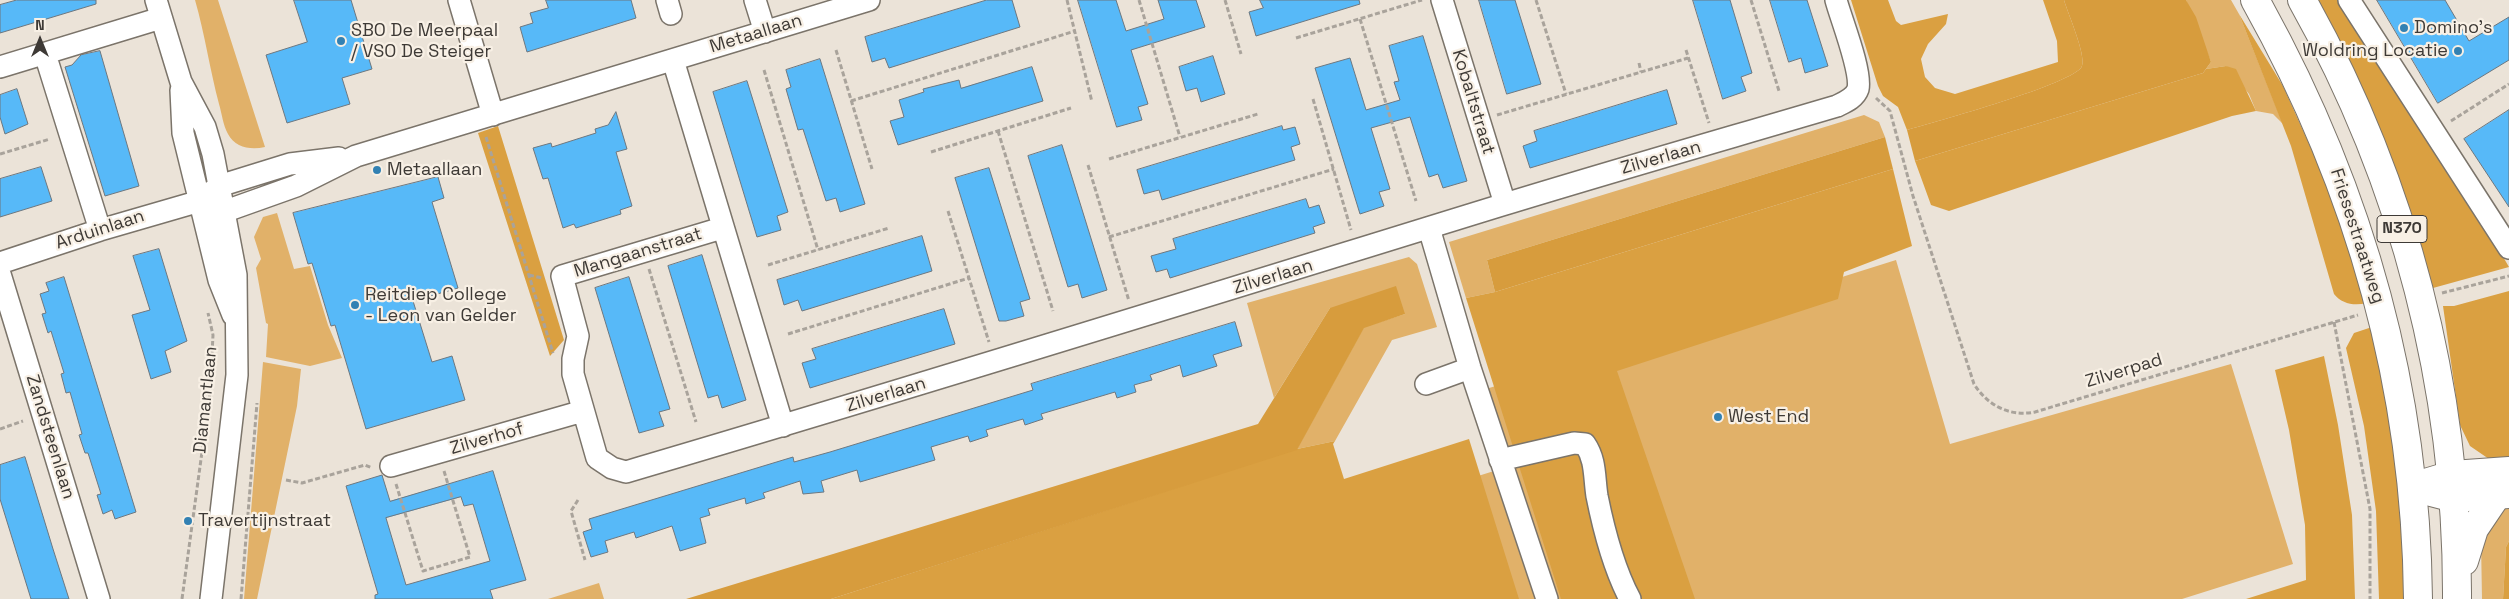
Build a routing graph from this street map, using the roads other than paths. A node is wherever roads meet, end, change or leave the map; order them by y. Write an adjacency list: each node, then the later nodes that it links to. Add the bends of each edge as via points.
1 (459, 0): 15 (street)
2 (755, 0): 10 (street)
3 (868, 0): 10 (street, Metaallaan)
4 (1442, 0): 19 (street, Kobaltstraat)
5 (1836, 0): 19 (street, Zilverlaan, via 1858,75 1858,89 1850,100)
6 (2255, 0): 37 (main road, Friesestraatweg / N370, via 2317,122 2367,258 2392,355)
7 (2302, 0): 36 (main road, N370, via 2361,120 2408,247 2434,353)
8 (2349, 0): 24 (street)
9 (159, 9): 11 (street); 14 (street, Diamantlaan)
10 (765, 32): 12 (street, Metaallaan)
11 (44, 54): 13 (street); 23 (street)
12 (673, 60): 15 (street, Metaallaan); 21 (street, Mangaanstraat)
13 (0, 67)
14 (180, 82): 17 (street, Diamantlaan, via 205,127); 18 (street, Diamantlaan, via 183,133)
15 (493, 115): 16 (street, Metaallaan)
16 (356, 156): 17 (street, Metaallaan, via 290,164); 20 (street, Metaallaan, via 296,186)
17 (219, 186): 18 (street, Metaallaan); 20 (street, Diamantlaan)
18 (200, 201): 20 (street); 23 (street, Arduinlaan); 27 (street, Diamantlaan, via 218,280)
19 (1505, 204): 22 (street, Zilverlaan)
20 (223, 212): 27 (street, Diamantlaan, via 236,275)
21 (722, 228): 30 (street, Mangaanstraat, via 562,276 578,336 573,374); 31 (street, Mangaanstraat)
22 (1429, 228): 28 (street); 31 (street, Zilverlaan)
23 (100, 230): 25 (street, Arduinlaan)
24 (2509, 248)
25 (0, 263)
26 (0, 274): 40 (street, Zandsteenlaan)
27 (237, 324): 41 (street, Diamantlaan, via 234,408)
28 (1470, 368): 29 (street); 33 (street)
29 (1426, 384)
30 (584, 411): 32 (street, Mangaanstraat); 34 (street, Zilverhof)
31 (783, 426): 32 (street, Zilverlaan, via 626,472)
32 (597, 458)
33 (1500, 460): 42 (street); 43 (street, via 1574,443 1586,444 1593,455 1605,534)
34 (391, 466)
35 (2509, 471): 36 (main road)
36 (2453, 486): 37 (main road); 38 (main road); 39 (main road, N370)
37 (2412, 487): 44 (main road, N370)
38 (2503, 495): 39 (main road, N370, via 2474,529)
39 (2457, 591)
40 (99, 599)
41 (211, 599)
42 (1547, 599)
43 (1630, 599)
44 (2418, 599)

